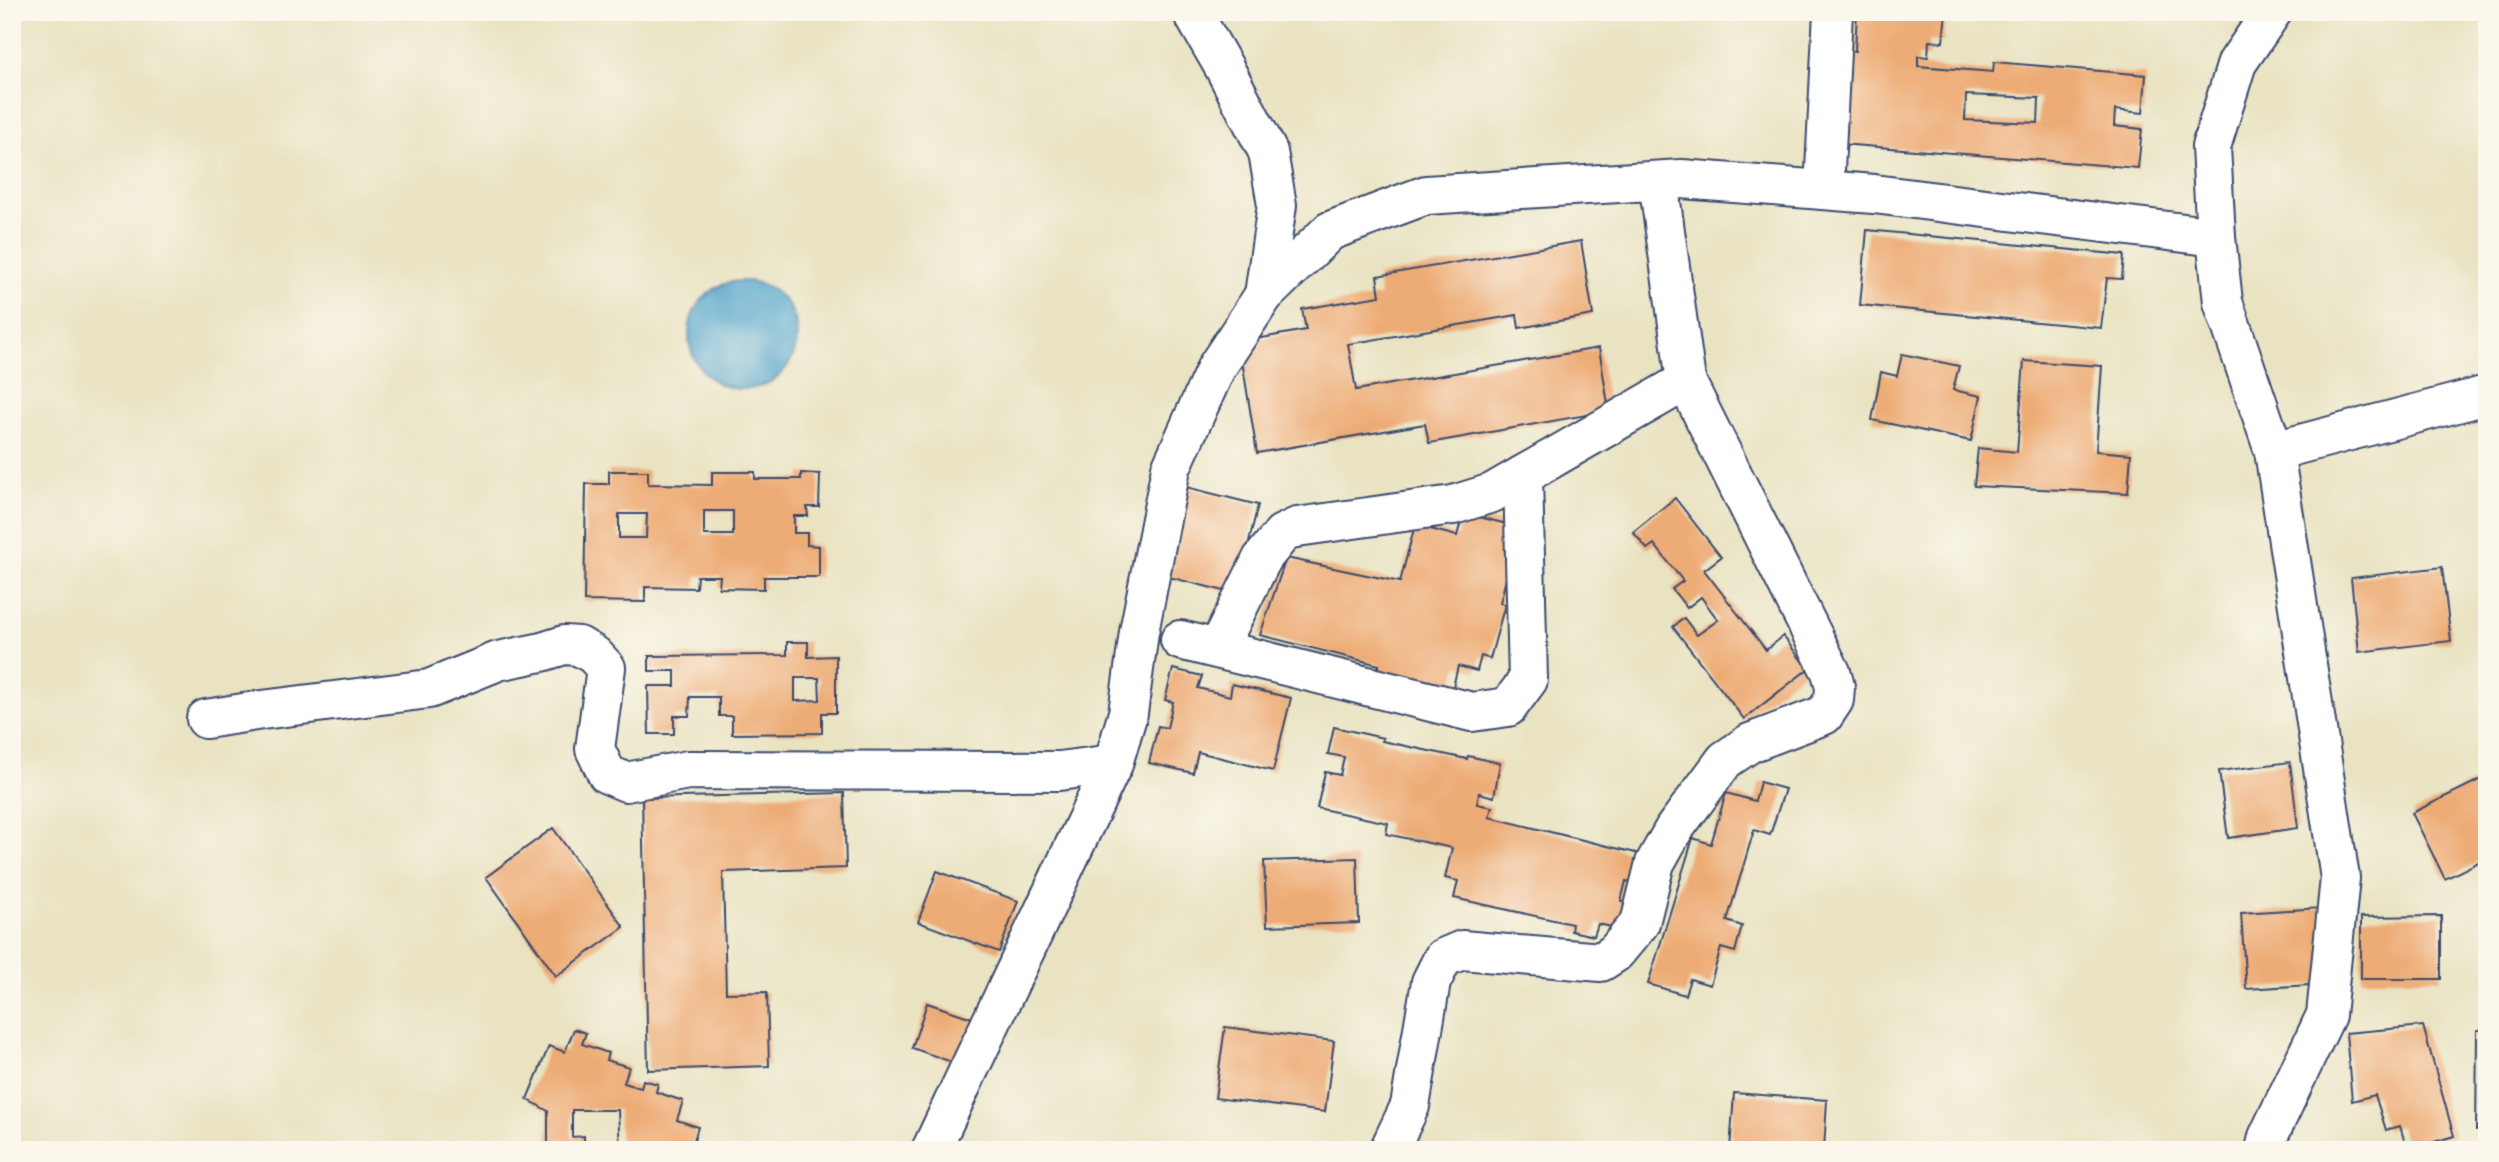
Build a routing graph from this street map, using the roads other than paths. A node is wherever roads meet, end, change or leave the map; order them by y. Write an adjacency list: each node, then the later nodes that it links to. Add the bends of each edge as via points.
1 (1192, 12): 7 (street, via 1268,152 1277,205)
2 (1833, 12): 5 (street)
3 (2272, 12): 6 (street, via 2237,64 2211,147)
4 (1658, 181): 5 (street); 7 (street, via 1426,195 1330,231); 8 (street)
5 (1824, 190): 6 (street)
6 (2216, 237): 10 (street, via 2223,302)
7 (1265, 295): 12 (street, via 1216,368 1171,468)
8 (1686, 381): 11 (street); 17 (street, via 1831,672 1833,700 1824,715 1750,743 1725,760 1655,863 1640,923 1615,953 1601,962 1462,950 1443,958 1432,982 1410,1106)
9 (2487, 395): 10 (street)
10 (2274, 451): 18 (street, via 2340,878 2326,1014)
11 (1522, 475): 13 (street, via 1492,493 1453,505 1297,527 1282,534 1262,559); 13 (street, via 1528,680 1508,707 1472,712)
12 (1162, 636): 13 (street); 15 (street, via 1128,713)
13 (1218, 648)
14 (206, 719): 15 (street, via 429,689 498,661 564,645 579,646 606,668 595,749 607,774 626,782 688,770 1059,771)
15 (1113, 764): 16 (street)
16 (930, 1150)
17 (1389, 1150)
18 (2265, 1150)

